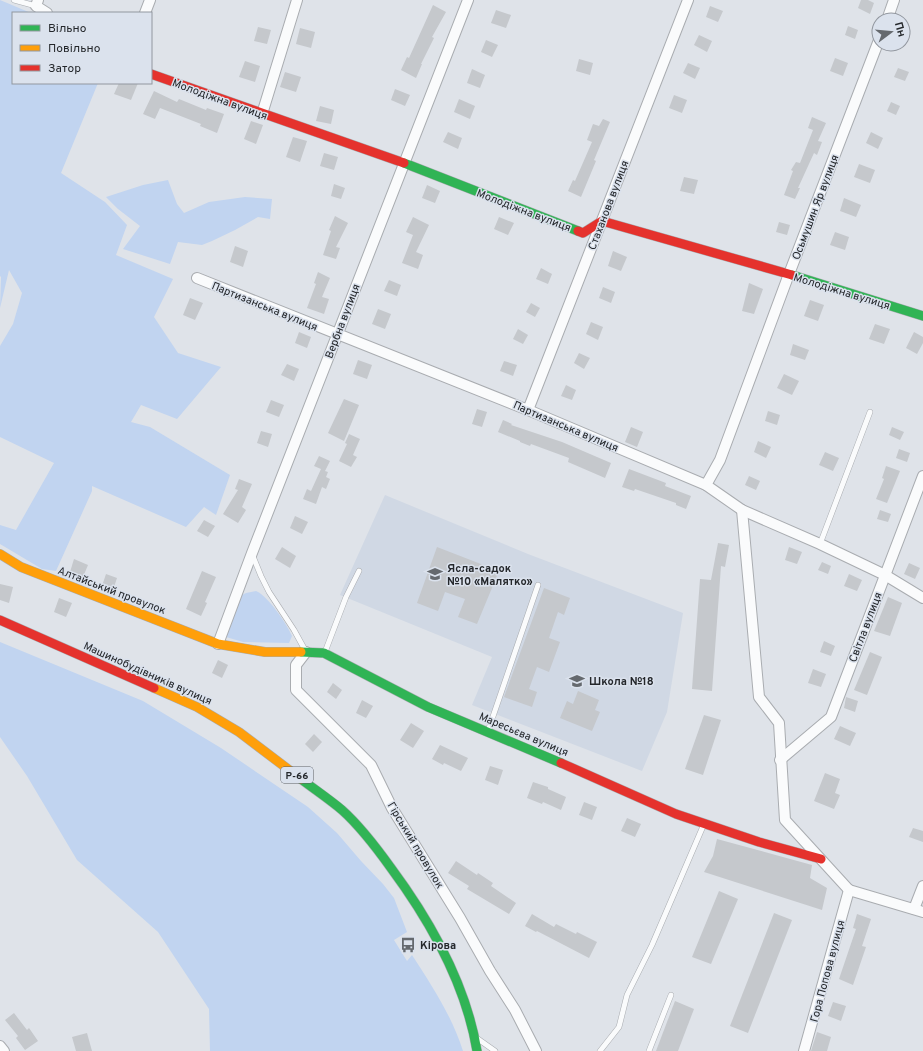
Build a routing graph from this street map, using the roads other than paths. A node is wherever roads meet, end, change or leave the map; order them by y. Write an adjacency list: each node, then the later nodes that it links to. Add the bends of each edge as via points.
1 (14, 0): 7 (lane)
2 (150, 0): 9 (street)
3 (297, 0): 13 (street)
4 (468, 0): 14 (street, Вербна вулиця)
5 (688, 0): 15 (street, Стаханова вулиця)
6 (894, 0): 10 (street)
7 (37, 3): 8 (street)
8 (46, 12)
9 (145, 12)
10 (890, 12)
11 (874, 52): 16 (street, Осьмушин Яр вулиця)
12 (152, 74): 13 (street, Молодіжна вулиця)
13 (262, 114): 14 (street, Молодіжна вулиця)
14 (404, 163): 15 (street, Молодіжна вулиця, via 583,233); 19 (street, Вербна вулиця)
15 (602, 221): 16 (street, Молодіжна вулиця); 20 (street, Стаханова вулиця)
16 (789, 274): 18 (street, Молодіжна вулиця); 23 (street, Осьмушин Яр вулиця, via 720,460)
17 (197, 278): 19 (street, Партизанська вулиця)
18 (923, 316)
19 (337, 334): 20 (street, Партизанська вулиця); 26 (street, Вербна вулиця)
20 (528, 410): 23 (street, Партизанська вулиця)
21 (870, 412): 25 (lane)
22 (923, 476): 29 (street, Світла вулиця)
23 (706, 485): 24 (street, Партизанська вулиця)
24 (742, 510): 25 (street, Партизанська вулиця); 37 (street, via 759,697 779,723)
25 (820, 544): 29 (street, Партизанська вулиця)
26 (252, 553): 33 (street, Вербна вулиця); 34 (lane, via 269,592)
27 (0, 554): 33 (street, Алтайський провулок, via 21,567)
28 (359, 571): 35 (lane)
29 (885, 575): 31 (street, Партизанська вулиця); 37 (street, Світла вулиця, via 831,717)
30 (538, 585): 36 (lane)
31 (923, 598)
32 (0, 620): 44 (street, Машинобудівників вулиця / Р-66, via 197,707 239,732 342,810 374,844 418,905 450,966 465,1001)
33 (218, 644): 34 (street, Маресьєва вулиця, via 265,652)
34 (306, 652): 35 (street, Маресьєва вулиця); 49 (street, Гірський провулок, via 296,665 296,690 371,765 392,808 515,1010)
35 (324, 653): 36 (street, Маресьєва вулиця, via 428,708)
36 (487, 732): 38 (street, Маресьєва вулиця, via 676,814)
37 (780, 760): 39 (street, via 785,820)
38 (705, 824): 39 (street, Маресьєва вулиця); 50 (lane, via 627,995 619,1027)
39 (821, 860): 41 (street)
40 (923, 886): 42 (street)
41 (849, 890): 42 (street); 52 (street, Гора Попова вулиця)
42 (918, 911)
43 (671, 995): 51 (lane)
44 (475, 1036): 47 (street, Машинобудівників вулиця / Р-66); 48 (lane)
45 (0, 1046): 46 (street)
46 (4, 1051)
47 (477, 1051)
48 (495, 1051)
49 (536, 1051)
50 (600, 1051)
51 (649, 1051)
52 (804, 1051)

